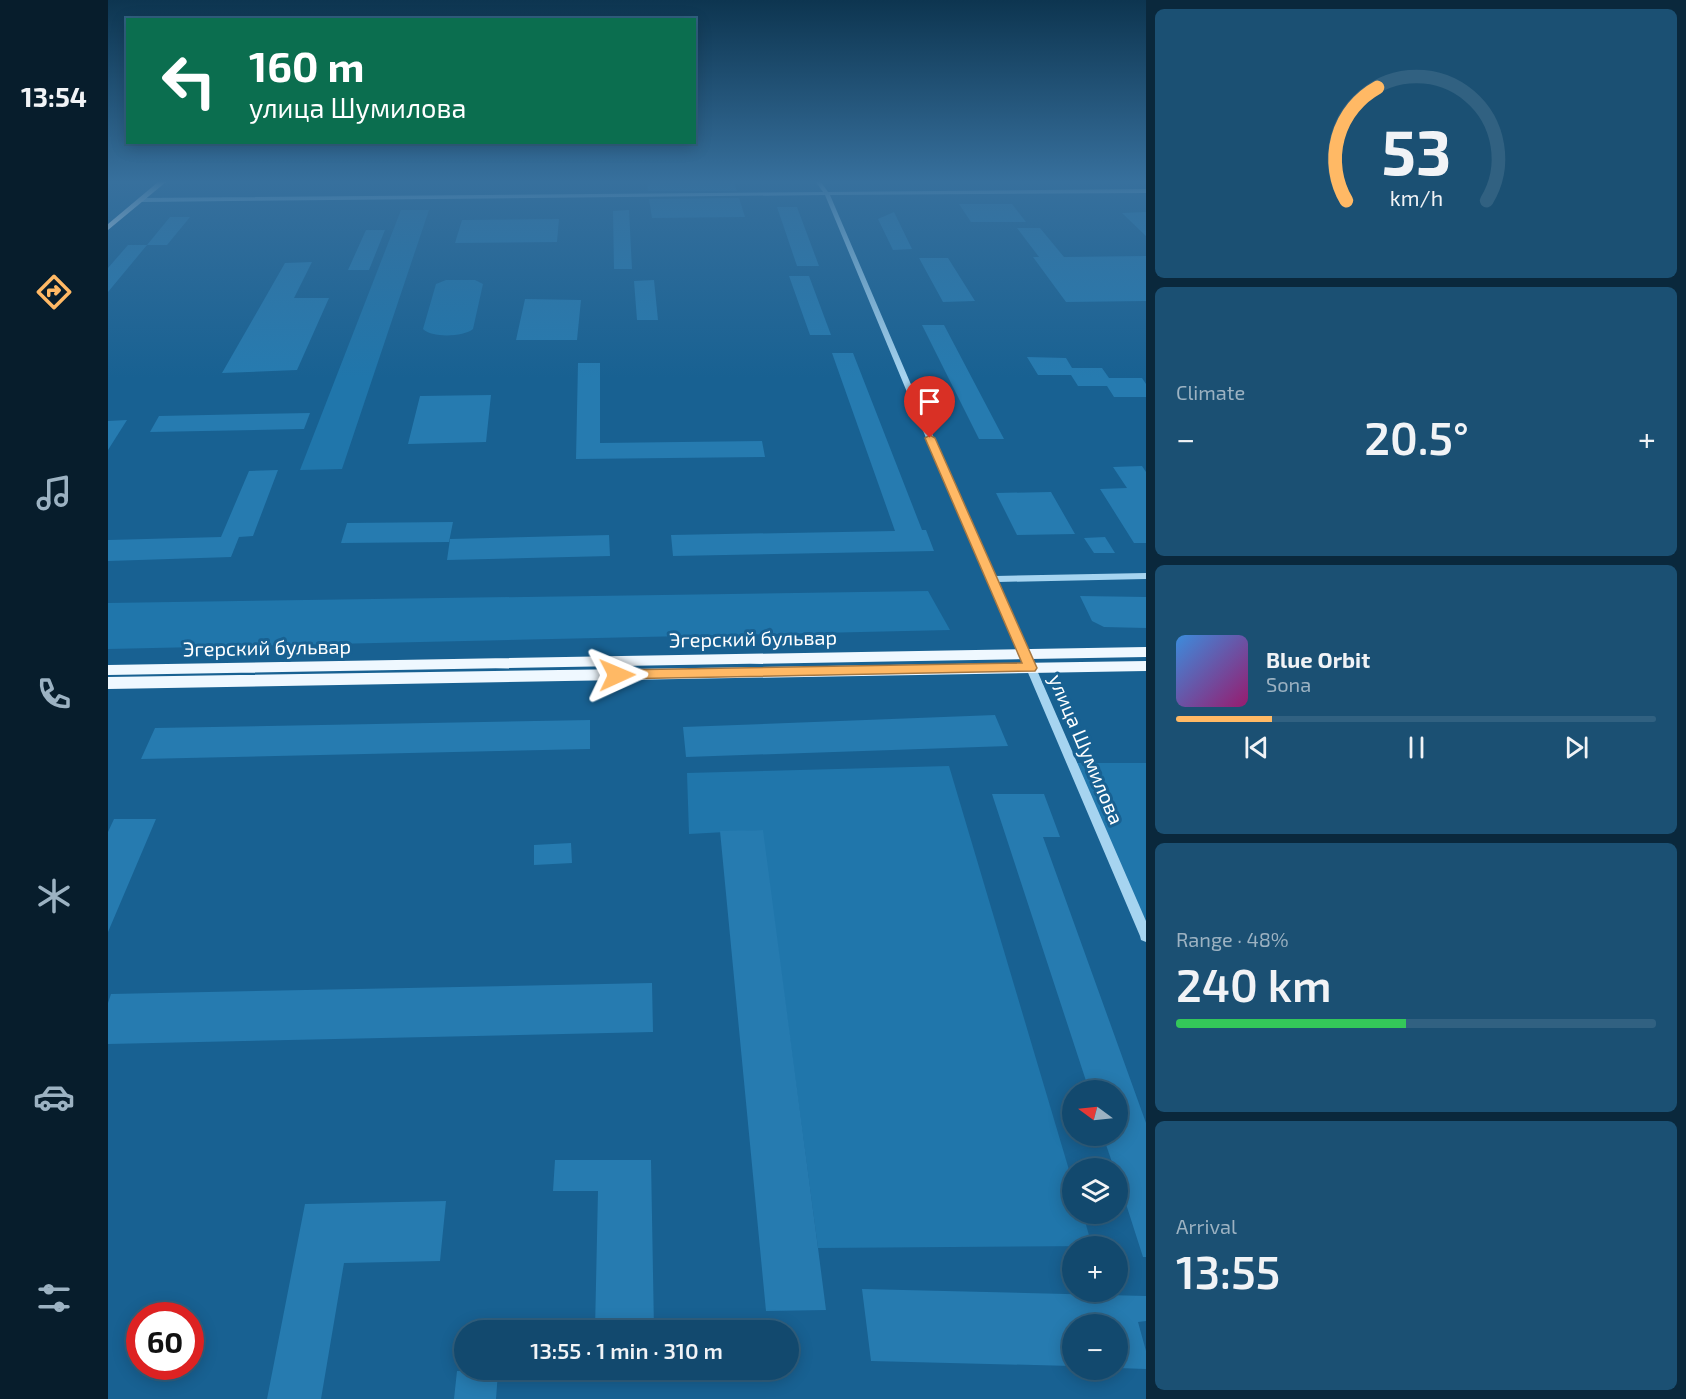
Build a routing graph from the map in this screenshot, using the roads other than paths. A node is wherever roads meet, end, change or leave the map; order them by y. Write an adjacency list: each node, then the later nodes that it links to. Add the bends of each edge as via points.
1 (849, 247): 3 (street, улица Шумилова)
2 (1146, 576): 3 (street)
3 (992, 579): 5 (street, улица Шумилова)
4 (1146, 652): 5 (main road, Эгерский бульвар)
5 (1028, 661): 6 (main road, Эгерский бульвар); 8 (main road, Эгерский бульвар); 10 (street, улица Шумилова)
6 (1146, 666)
7 (108, 670): 8 (main road, Эгерский бульвар)
8 (146, 676): 9 (main road, Эгерский бульвар)
9 (108, 682)
10 (1146, 936)

